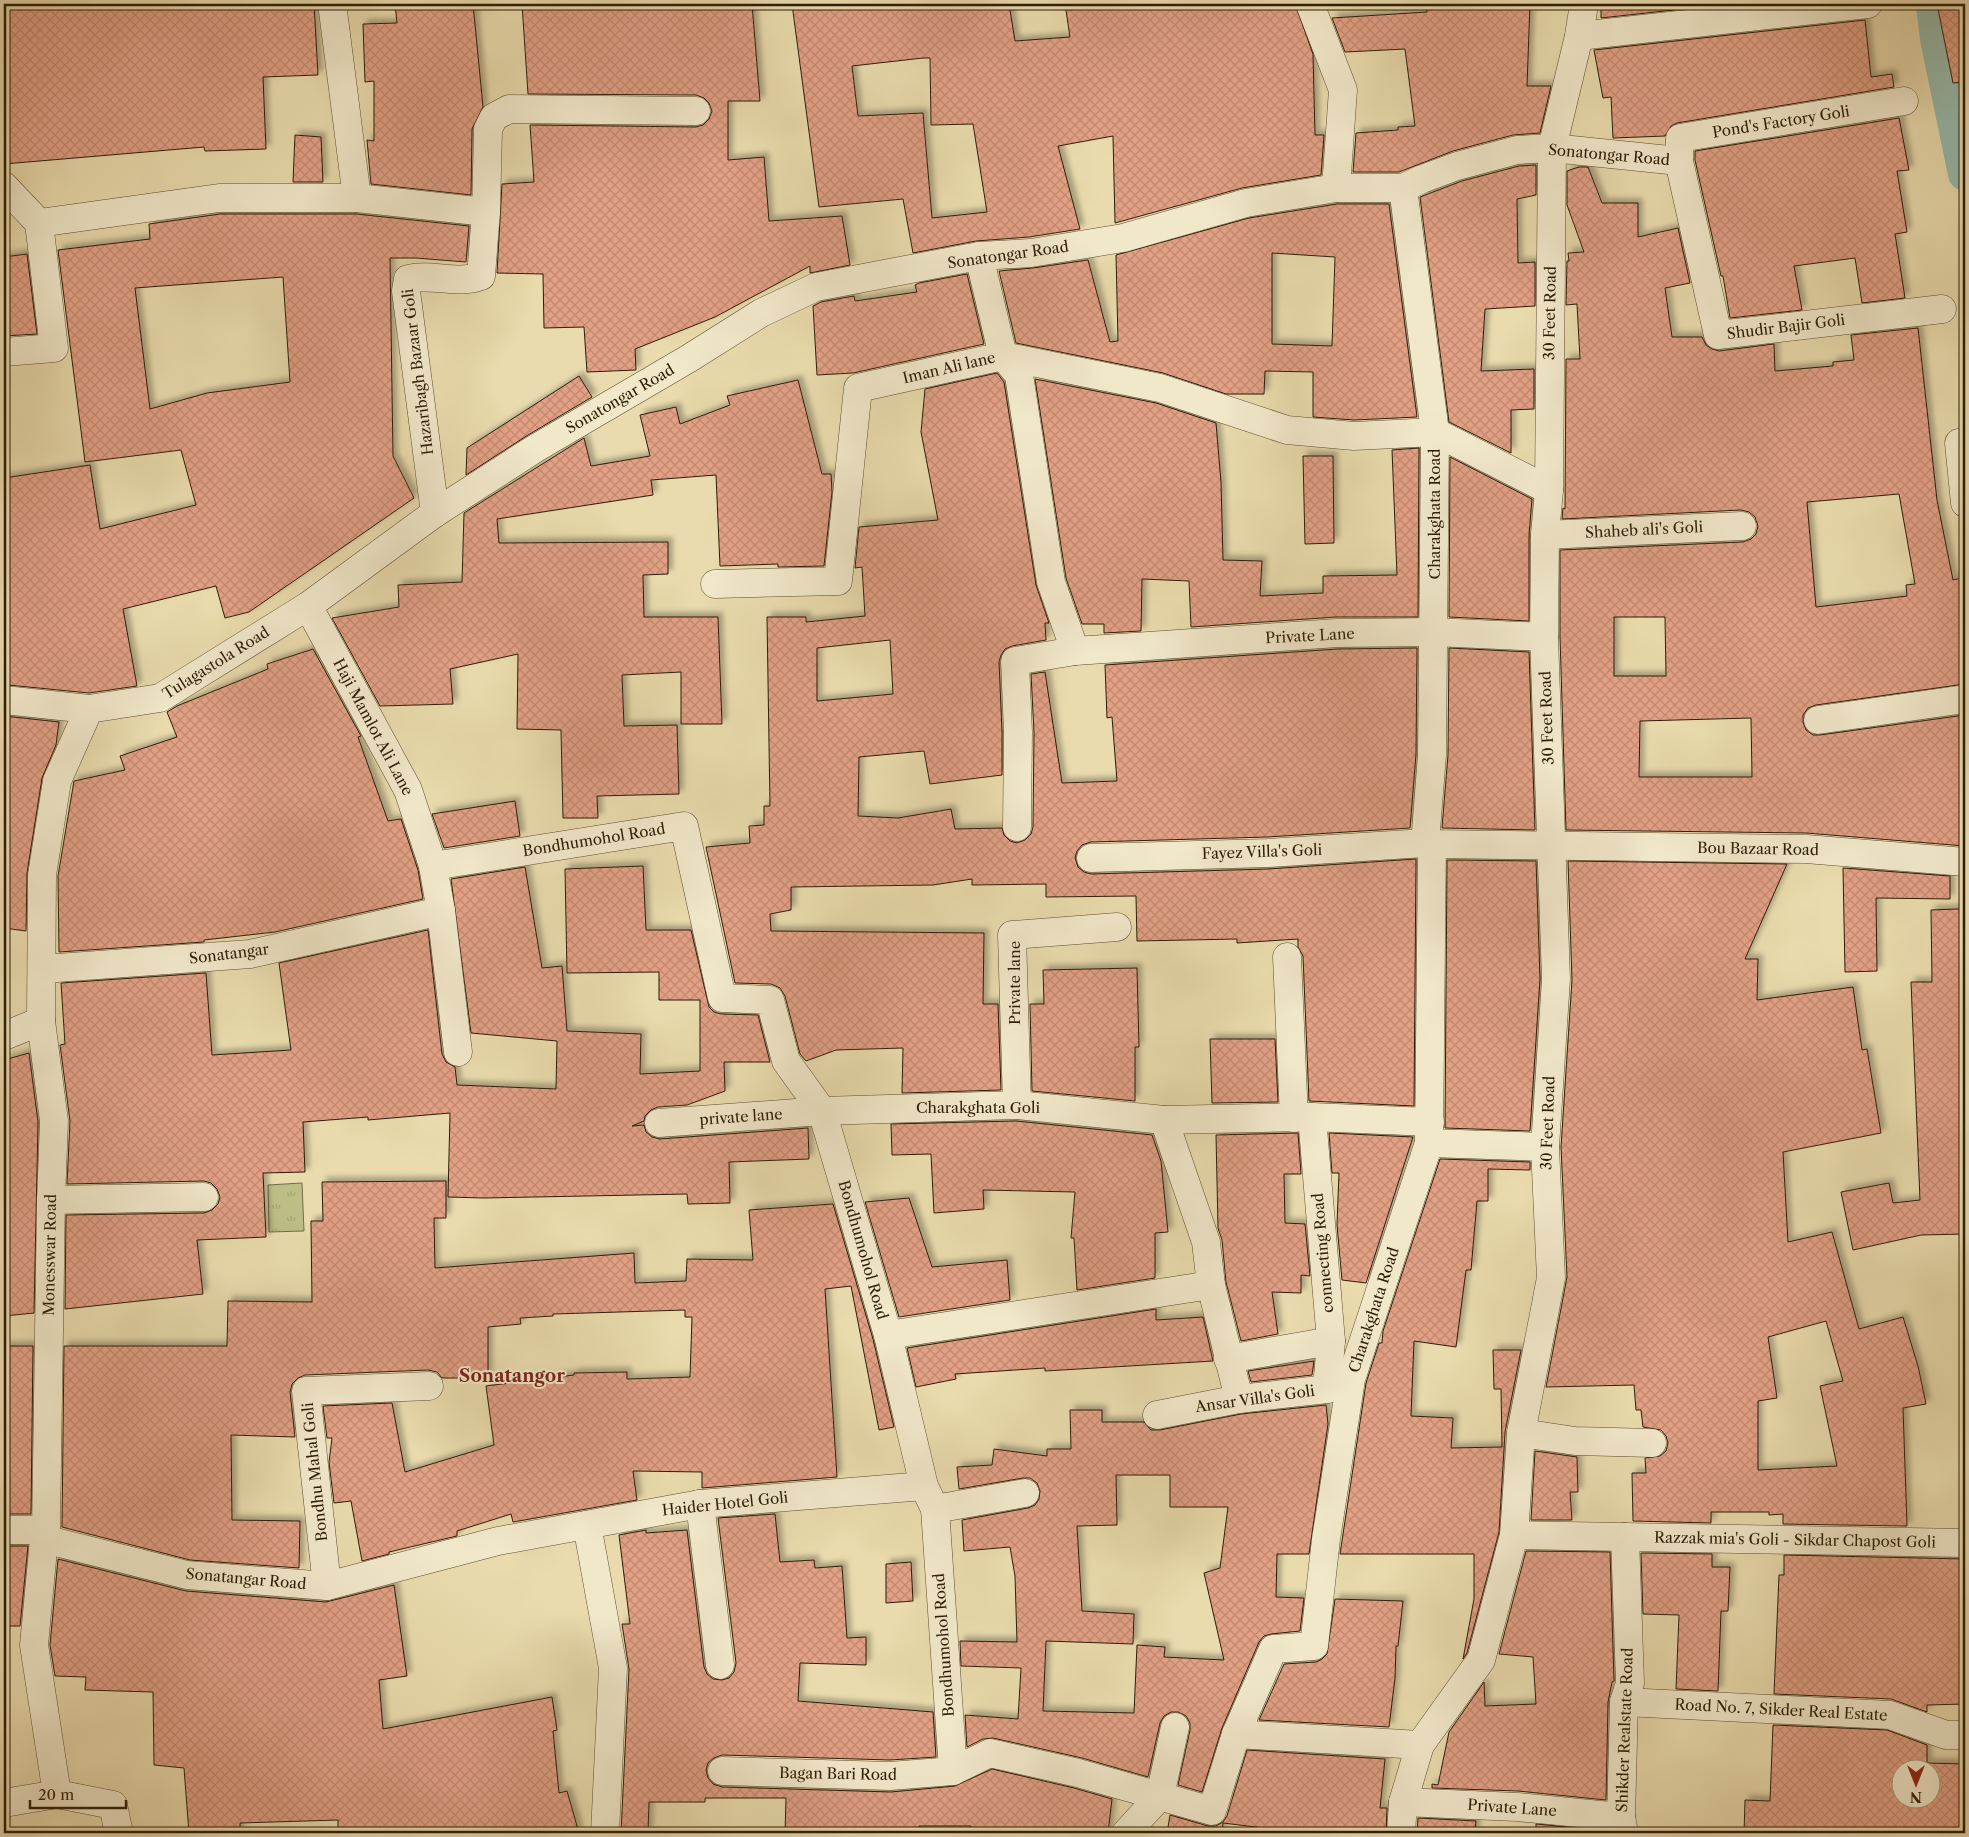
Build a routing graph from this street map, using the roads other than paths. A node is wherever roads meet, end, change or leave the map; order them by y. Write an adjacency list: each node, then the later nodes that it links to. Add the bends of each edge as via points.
1 (335, 4): 13 (street, via 333,11)
2 (1310, 4): 11 (street, via 1343,90)
3 (1584, 4): 5 (street, 30 Feet Road)
4 (1868, 4): 5 (street)
5 (1579, 36): 8 (street, 30 Feet Road)
6 (1904, 101): 9 (street, Pond's Factory Goli, via 1680,138)
7 (696, 111): 14 (street, via 510,109 494,117 488,129)
8 (1552, 148): 9 (street, Sonatongar Road); 12 (street, Sonatongar Road, via 1517,150 1448,169); 22 (street, 30 Feet Road)
9 (1679, 161): 17 (street, Shudir Bajir Goli, via 1718,335)
10 (4, 186): 15 (street)
11 (1336, 188): 12 (street, Sonatongar Road); 16 (street, Sonatongar Road, via 1246,203 1123,238 1031,253)
12 (1403, 188): 20 (street, Charakghata Road)
13 (357, 198): 14 (street); 15 (street, via 219,198)
14 (486, 212): 24 (street, Hazaribagh Bazaar Goli, via 480,276 472,279 420,276 408,279 406,290)
15 (39, 223): 18 (street, via 54,348)
16 (979, 256): 19 (street); 24 (street, Sonatongar Road, via 816,287 761,313 536,448)
17 (1942, 309)
18 (4, 352)
19 (1003, 356): 20 (street, Iman Ali lane, via 1160,388 1287,430 1354,436); 28 (street, Iman Ali lane, via 858,388 838,580); 32 (street, via 1019,375 1051,582)
20 (1436, 432): 22 (street); 30 (street, Charakghata Road)
21 (1959, 443): 23 (street)
22 (1549, 490): 26 (street, 30 Feet Road)
23 (1965, 503)
24 (435, 513): 27 (street, Sonatongar Road)
25 (1742, 526): 26 (street, Shaheb ali's Goli)
26 (1545, 535): 31 (street, 30 Feet Road)
27 (397, 542): 29 (street, Tulagastola Road)
28 (715, 584)
29 (308, 606): 35 (street, Tulagastola Road, via 160,698); 42 (street, Haji Mamlot Ali Lane, via 408,790)
30 (1434, 632): 31 (street, Private Lane); 32 (street, Private Lane, via 1337,633); 38 (street, Charakghata Road)
31 (1544, 636): 39 (street, 30 Feet Road)
32 (1075, 652): 37 (street, Private Lane, via 1015,661)
33 (1965, 699): 36 (street)
34 (4, 700): 35 (street, Tulagastola Road)
35 (89, 709): 46 (street, via 58,781 42,875)
36 (1818, 720)
37 (1017, 827)
38 (1429, 844): 39 (street); 40 (street, Fayez Villa's Goli); 55 (street, Charakghata Road)
39 (1550, 845): 41 (street, Bou Bazaar Road, via 1806,849); 56 (street, 30 Feet Road, via 1556,979)
40 (1092, 858)
41 (1965, 862)
42 (433, 866): 43 (street, Haji Mamlot Ali Lane); 51 (street, Bondhumohol Road, via 684,826 722,998 770,1000 786,1061)
43 (441, 910): 46 (street, Sonatangar, via 250,954); 49 (street, Haji Mamlot Ali Lane)
44 (1118, 926): 50 (street, Private lane, via 1012,935)
45 (1287, 957): 52 (street, connecting Road)
46 (43, 969): 47 (street)
47 (41, 1021): 48 (street); 58 (street, Monesswar Road, via 54,1121)
48 (4, 1036)
49 (458, 1052)
50 (1017, 1105): 51 (street, Charakghata Goli); 53 (street, Charakghata Goli)
51 (822, 1111): 54 (street, private lane); 60 (street, Bondhumohol Road)
52 (1303, 1118): 53 (street, Charakghata Goli); 55 (street, Charakghata Goli); 61 (street, connecting Road)
53 (1164, 1120): 59 (street, via 1206,1242)
54 (659, 1123)
55 (1429, 1132): 56 (street); 63 (street, Charakghata Road)
56 (1545, 1147): 67 (street, 30 Feet Road, via 1551,1278)
57 (204, 1197): 58 (street)
58 (51, 1200): 74 (street, Monesswar Road)
59 (1211, 1285): 60 (street); 62 (street)
60 (888, 1335): 70 (street, Bondhumohol Road)
61 (1331, 1341): 62 (street); 63 (street, connecting Road)
62 (1228, 1359): 65 (street)
63 (1339, 1384): 65 (street, Ansar Villa's Goli); 83 (street, Charakghata Road, via 1314,1646 1273,1649)
64 (429, 1386): 79 (street, Bondhu Mahal Goli, via 306,1391)
65 (1239, 1399): 66 (street, Ansar Villa's Goli)
66 (1157, 1415)
67 (1521, 1433): 68 (street, via 1575,1442); 75 (street, 30 Feet Road)
68 (1652, 1442)
69 (1025, 1493): 70 (street)
70 (929, 1498): 71 (street, Haider Hotel Goli); 87 (street, Bondhumohol Road)
71 (700, 1504): 72 (street, Haider Hotel Goli); 80 (street)
72 (586, 1525): 77 (street, Haider Hotel Goli); 94 (street, via 614,1668)
73 (4, 1530): 74 (street, Sonatangar Road)
74 (45, 1534): 79 (street, Sonatangar Road, via 186,1575); 88 (street, Monesswar Road, via 34,1645)
75 (1514, 1535): 76 (street, Razzak mia's Goli - Sikdar Chapost Goli); 85 (street, 30 Feet Road, via 1481,1660)
76 (1625, 1537): 78 (street, Razzak mia's Goli - Sikdar Chapost Goli); 81 (street, Shikder Realstate Road, via 1630,1683)
77 (498, 1541): 79 (street, Sonatangar Road)
78 (1965, 1543)
79 (327, 1586)
80 (720, 1665)
81 (1624, 1702): 84 (street, Road No. 7, Sikder Real Estate, via 1890,1715 1946,1735); 92 (street, Shikder Realstate Road)
82 (1175, 1727): 89 (street)
83 (1236, 1734): 85 (street); 89 (street, via 1212,1812)
84 (1965, 1735)
85 (1420, 1745): 90 (street, 30 Feet Road)
86 (722, 1772): 87 (street, Bagan Bari Road, via 890,1776)
87 (953, 1772): 89 (street, via 990,1753 1078,1772)
88 (58, 1794): 91 (street); 93 (street, via 113,1804)
89 (1160, 1796): 95 (street)
90 (1403, 1802): 92 (street, Private Lane, via 1517,1807); 96 (street, 30 Feet Road)
91 (4, 1803)
92 (1623, 1825)
93 (119, 1833)
94 (605, 1833)
95 (1126, 1833)
96 (1401, 1833)

